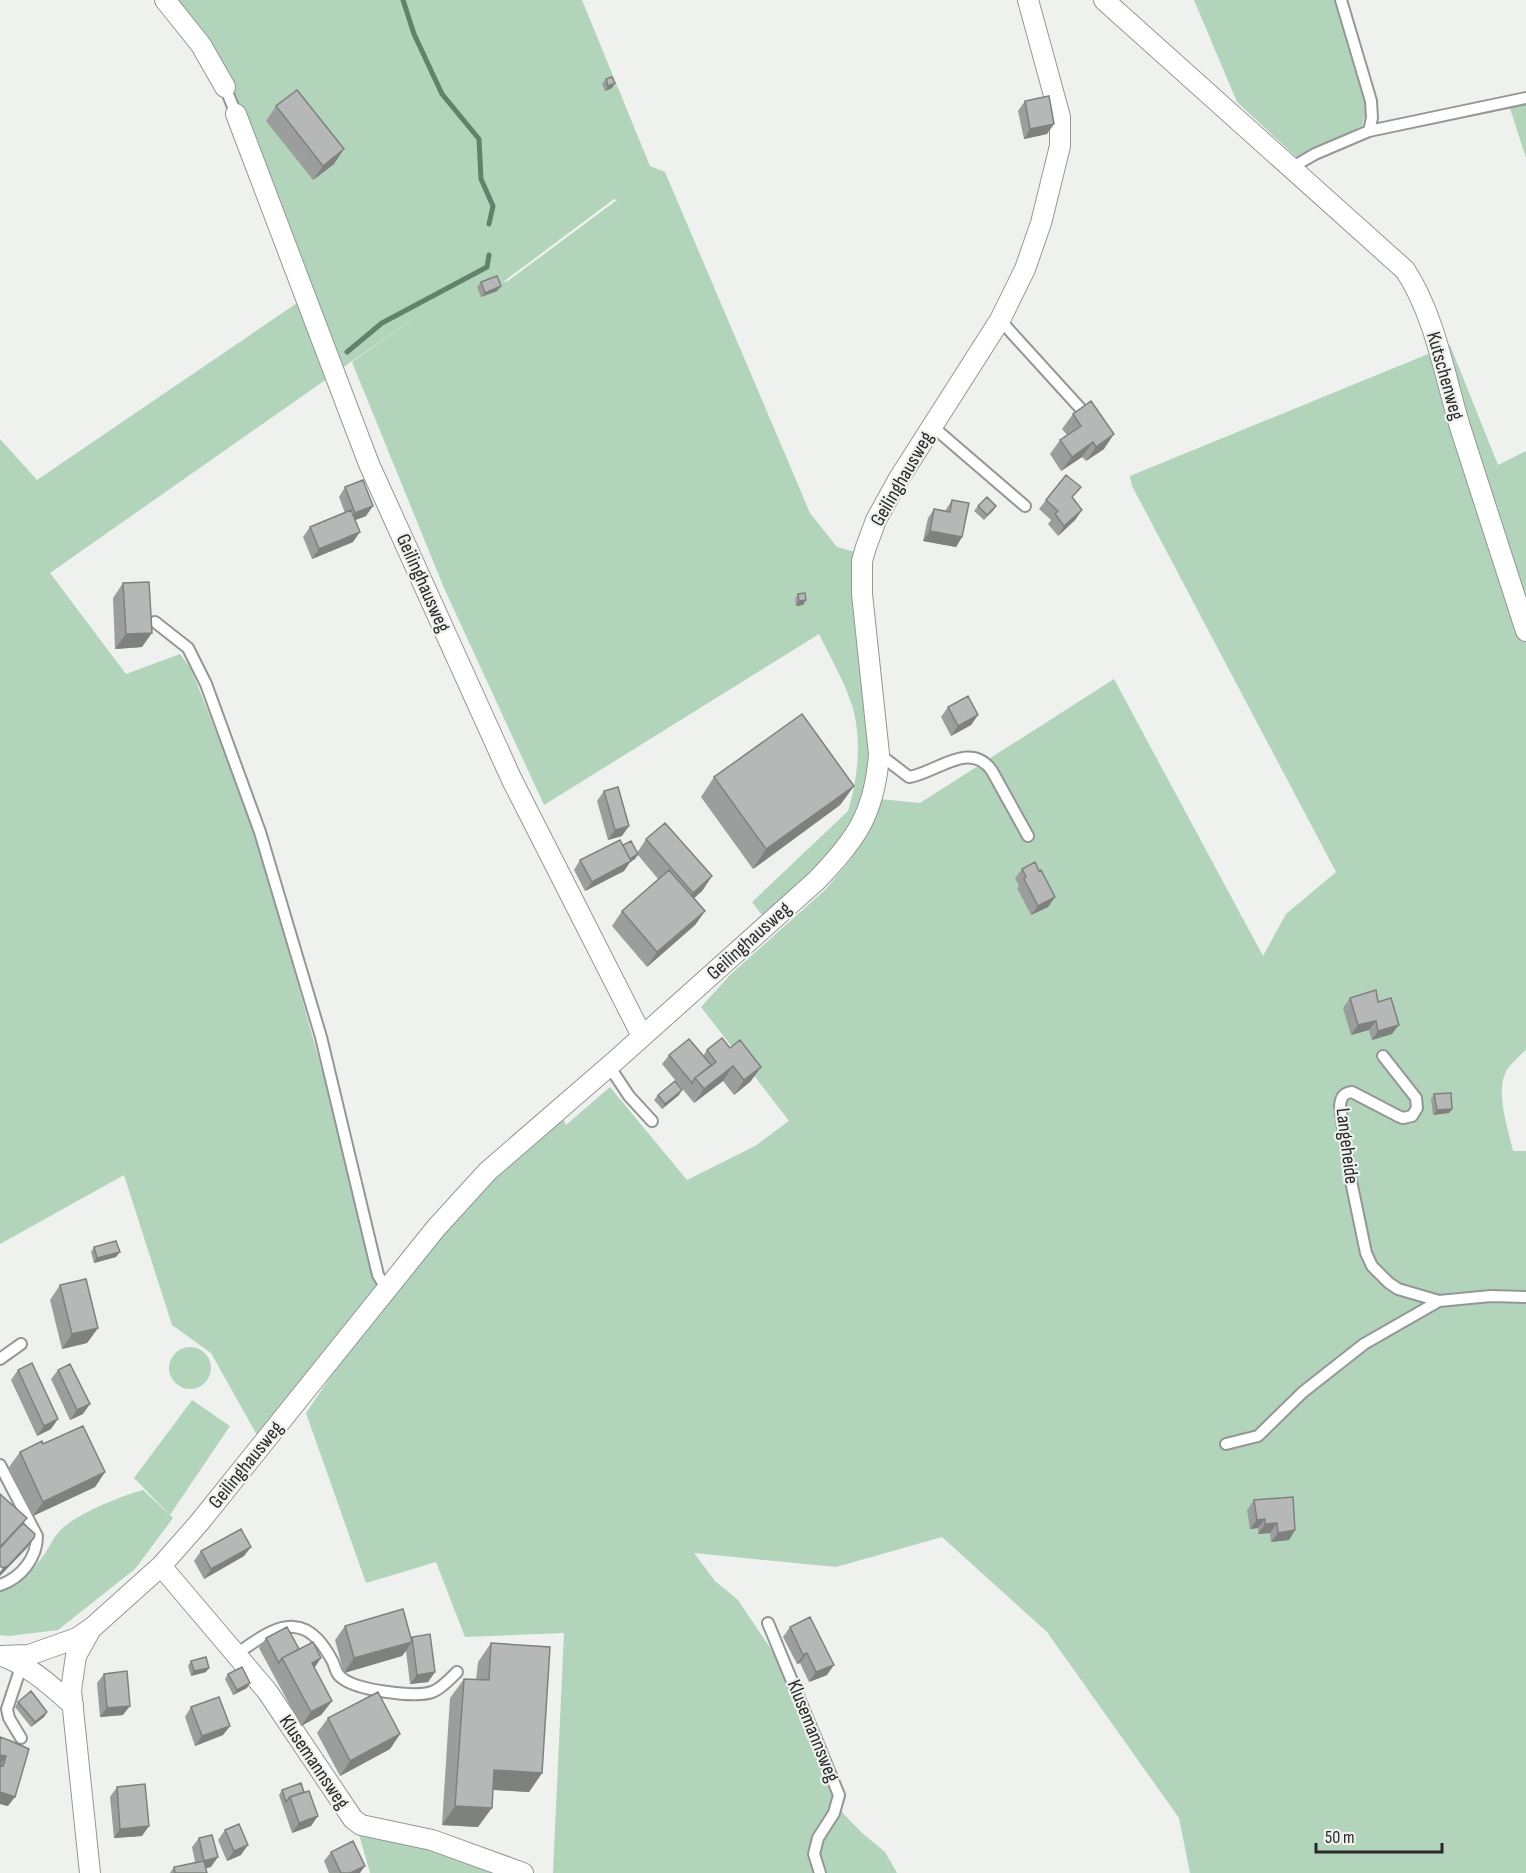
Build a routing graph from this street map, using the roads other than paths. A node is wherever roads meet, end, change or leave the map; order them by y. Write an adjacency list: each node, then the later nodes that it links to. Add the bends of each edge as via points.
1 (165, 0): 5 (street, via 201,45)
2 (1028, 0): 10 (street, Geilinghausweg, via 1060,117 1061,134 1041,223 1025,269)
3 (1104, 0): 9 (street, Kutschenweg)
4 (1341, 0): 8 (lane, via 1371,100)
5 (225, 87): 7 (lane)
6 (1526, 98): 8 (lane)
7 (236, 114): 18 (street, Geilinghausweg, via 369,464 512,780)
8 (1369, 130): 9 (lane)
9 (1291, 168): 15 (street, Kutschenweg, via 1405,270 1416,288)
10 (1000, 320): 11 (lane); 12 (street, Geilinghausweg)
11 (1080, 408)
12 (932, 426): 13 (lane); 16 (street, Geilinghausweg, via 876,520 862,561)
13 (1025, 506)
14 (155, 622): 22 (lane, via 188,648 206,684 260,832 321,1036 378,1275)
15 (1526, 631)
16 (879, 754): 17 (lane, via 909,777 959,759 979,758 992,771); 18 (street, Geilinghausweg, via 868,811 841,856)
17 (1028, 836)
18 (642, 1036): 20 (street, Geilinghausweg)
19 (1383, 1056): 24 (lane, Langeheide, via 1416,1098 1417,1108 1412,1116 1398,1116 1352,1092 1342,1096 1340,1106 1366,1253 1377,1273 1398,1289)
20 (609, 1066): 21 (lane); 22 (street, Geilinghausweg, via 488,1171)
21 (652, 1121)
22 (387, 1290): 29 (street, Geilinghausweg)
23 (1526, 1297): 24 (lane, Langeheide)
24 (1439, 1300): 27 (lane, Langeheide, via 1364,1344 1303,1392 1258,1436)
25 (21, 1344): 26 (lane)
26 (0, 1359)
27 (1226, 1444)
28 (0, 1465): 30 (lane, via 36,1536 37,1549 29,1563)
29 (161, 1566): 32 (street, Geilinghausweg); 33 (street, Klusemannsweg)
30 (0, 1585)
31 (768, 1623): 41 (lane, Klusemannsweg, via 839,1795 814,1854)
32 (93, 1627): 34 (street, Geilinghausweg, via 77,1638 29,1655); 37 (street, Geilinghausweg, via 76,1656)
33 (236, 1654): 36 (lane, via 270,1633 295,1627 317,1638 340,1677 352,1685 407,1694 432,1692); 40 (street, Klusemannsweg, via 267,1691 353,1819 361,1825 432,1840)
34 (0, 1656): 35 (street)
35 (22, 1664): 37 (street); 38 (lane, via 7,1709)
36 (457, 1672)
37 (73, 1705): 39 (street, Geilinghausweg)
38 (21, 1738)
39 (90, 1873)
40 (523, 1873)
41 (820, 1873)

